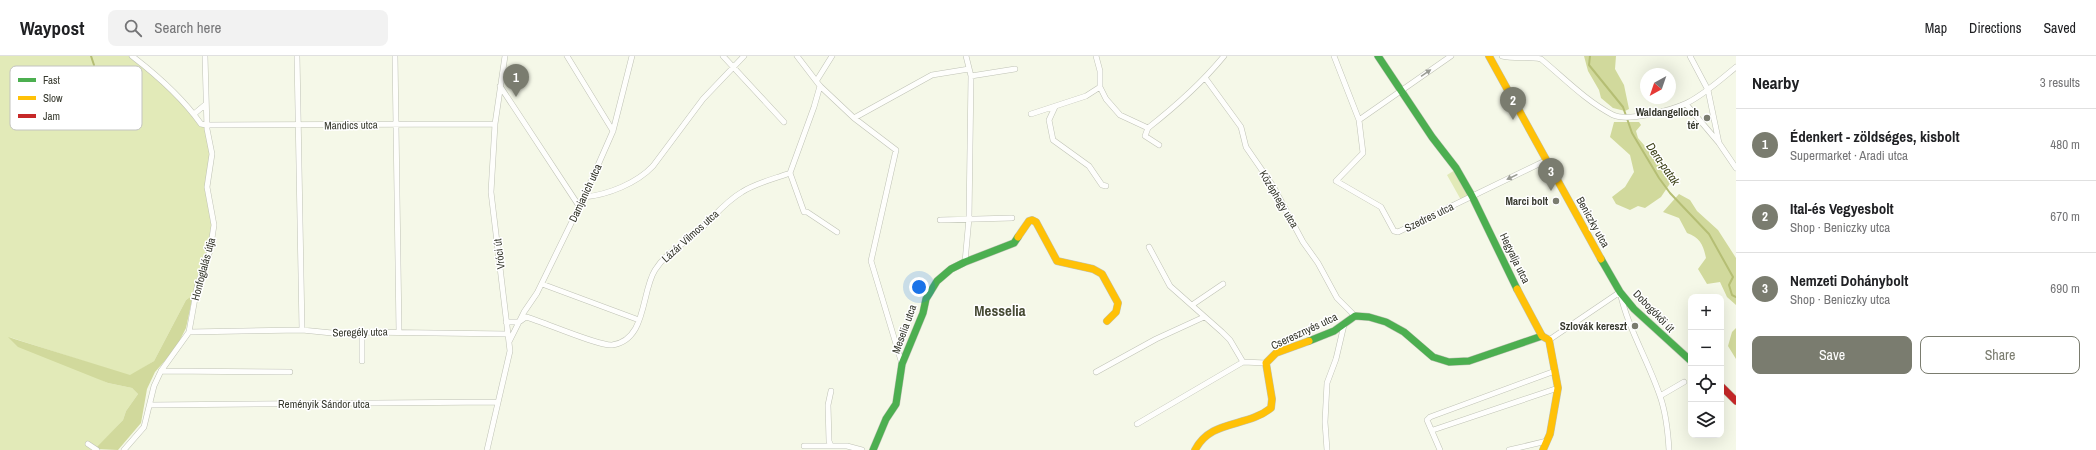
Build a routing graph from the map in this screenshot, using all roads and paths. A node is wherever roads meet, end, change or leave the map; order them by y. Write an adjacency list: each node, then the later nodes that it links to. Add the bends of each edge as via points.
1 (132, 56): 36 (street, via 165,82)
2 (205, 56): 33 (street, Honfoglalás útja)
3 (297, 56): 44 (street)
4 (395, 56): 41 (street)
5 (505, 56): 28 (street, Vróci út)
6 (567, 56): 46 (street)
7 (632, 56): 46 (street, Damjanich utca)
8 (723, 56): 22 (street)
9 (744, 56): 22 (street)
10 (798, 56): 27 (street)
11 (832, 56): 27 (street)
12 (966, 56): 23 (street)
13 (1096, 56): 30 (street, via 1100,71)
14 (1224, 56): 26 (street)
15 (1334, 56): 39 (street)
16 (1378, 56): 31 (street, Hegyalja utca)
17 (1451, 56): 31 (street, one-way to 17)
18 (1489, 56): 49 (street, Beniczky utca)
19 (1502, 56): 34 (street, via 1532,56 1541,59 1586,97 1620,117 1630,118)
20 (1690, 56): 32 (street)
21 (1736, 67): 32 (street)
22 (733, 68): 40 (street); 54 (street, via 703,99 645,175 594,196)
23 (969, 69): 25 (street); 38 (street, via 932,75)
24 (1015, 69): 25 (street)
25 (971, 76): 56 (street)
26 (1206, 79): 45 (street); 66 (street, Középhegy utca, via 1241,127 1246,147 1276,191 1337,298)
27 (817, 80): 29 (street)
28 (500, 86): 42 (street, Vróci út); 55 (street)
29 (820, 86): 38 (street); 51 (street)
30 (1100, 87): 35 (street, via 1086,96); 45 (street, via 1106,99 1120,115)
31 (1401, 90): 39 (street); 53 (street, Hegyalja utca, via 1456,168)
32 (1708, 90): 34 (street); 47 (street)
33 (206, 104): 36 (street); 43 (street, Honfoglalás útja)
34 (1686, 104): 47 (street)
35 (1055, 107): 37 (street); 52 (street, via 1049,120 1053,140 1089,166 1102,185)
36 (194, 114): 43 (street, via 201,124)
37 (1031, 114)
38 (854, 118): 85 (street, via 896,152 870,261)
39 (1359, 120): 53 (street, Szedres utca, via 1362,156 1336,181 1380,206 1394,231 1398,232)
40 (784, 122)
41 (395, 124): 42 (street, Mandics utca); 44 (street, Mandics utca); 76 (street)
42 (495, 124): 70 (street, Vróci út, via 491,192)
43 (206, 125): 44 (street, Mandics utca); 74 (street, Honfoglalás útja, via 212,154 207,187 214,225 210,251 197,287)
44 (299, 126): 73 (street)
45 (1148, 128): 48 (street, via 1145,136)
46 (613, 131): 54 (street, Damjanich utca)
47 (1719, 143): 50 (street)
48 (1159, 145)
49 (1547, 160): 53 (street, Szedres utca, one-way to 53); 64 (street, Beniczky utca)
50 (1736, 168)
51 (790, 173): 59 (street, via 804,212 808,212); 68 (street, Lázár Vilmos utca, via 742,192 722,207 696,234 665,256 654,272)
52 (1106, 186)
53 (1472, 196): 78 (street, Hegyalja utca)
54 (584, 197): 55 (street, Damjanich utca)
55 (579, 206): 62 (street, Damjanich utca)
56 (969, 218): 57 (street); 58 (street); 61 (street)
57 (1012, 218)
58 (940, 220)
59 (837, 232)
60 (1149, 248): 65 (street, via 1170,286)
61 (965, 262): 69 (street, Meselia utca, via 1014,243 1032,220 1036,222 1054,259 1093,269 1102,274 1118,303 1116,312); 85 (street, Meselia utca, via 951,269 937,281 926,299 923,313)
62 (542, 284): 68 (street); 71 (street, Damjanich utca)
63 (1223, 284): 65 (street)
64 (1620, 292): 79 (street); 81 (street, Dobogókői út, via 1634,309); 94 (street, via 1628,322)
65 (1192, 305): 67 (street)
66 (1355, 316): 72 (street, Cseresznyés utca); 78 (street, via 1386,322 1404,332 1433,357 1449,362 1469,361)
67 (1204, 318): 83 (street, via 1230,340); 89 (street, via 1156,339)
68 (639, 320): 71 (street, Lázár Vilmos utca, via 625,341 608,345 526,317)
69 (1107, 321)
70 (506, 322): 71 (street); 77 (street, Vróci út)
71 (519, 322): 80 (street, Damjanich utca)
72 (1344, 325): 84 (street, Cseresznyés utca, via 1276,353); 110 (street, via 1327,383)
73 (302, 330): 74 (street, Seregély utca); 75 (street, Seregély utca, via 342,334)
74 (189, 332): 86 (street, Honfoglalás útja)
75 (362, 332): 76 (street, Seregély utca); 82 (street)
76 (399, 332): 77 (street, Seregély utca)
77 (508, 334): 80 (street, Vróci út)
78 (1542, 336): 79 (street)
79 (1549, 340): 87 (street)
80 (509, 342): 96 (street, Vróci út, via 510,351)
81 (1688, 357)
82 (362, 361)
83 (1243, 362): 84 (street); 98 (street)
84 (1266, 363): 109 (street, Cseresznyés utca, via 1271,408 1262,415 1205,434)
85 (902, 364): 108 (street, Meselia utca, via 896,404 886,419)
86 (161, 371): 88 (street); 97 (street, Honfoglalás útja, via 154,386)
87 (1555, 371): 91 (street); 99 (street, via 1430,417 1427,420)
88 (290, 372)
89 (1096, 372)
90 (1684, 382): 94 (street)
91 (1558, 388): 99 (street); 100 (street)
92 (1724, 389): 95 (street)
93 (831, 391): 103 (street, via 828,405)
94 (1660, 396): 114 (street, via 1668,431)
95 (1736, 401)
96 (497, 402): 97 (street, Reményik Sándor utca); 106 (street, Vróci út)
97 (150, 405): 105 (street, Honfoglalás útja, via 144,427)
98 (1137, 424)
99 (1433, 430): 111 (street)
100 (1547, 441): 112 (street); 113 (street)
101 (88, 444): 104 (street)
102 (804, 446): 103 (street)
103 (831, 446): 107 (street, via 847,446)
104 (97, 450)
105 (124, 450)
106 (487, 450)
107 (862, 450)
108 (873, 450)
109 (1195, 450)
110 (1327, 450)
111 (1440, 450)
112 (1509, 450)
113 (1543, 450)
114 (1669, 450)

